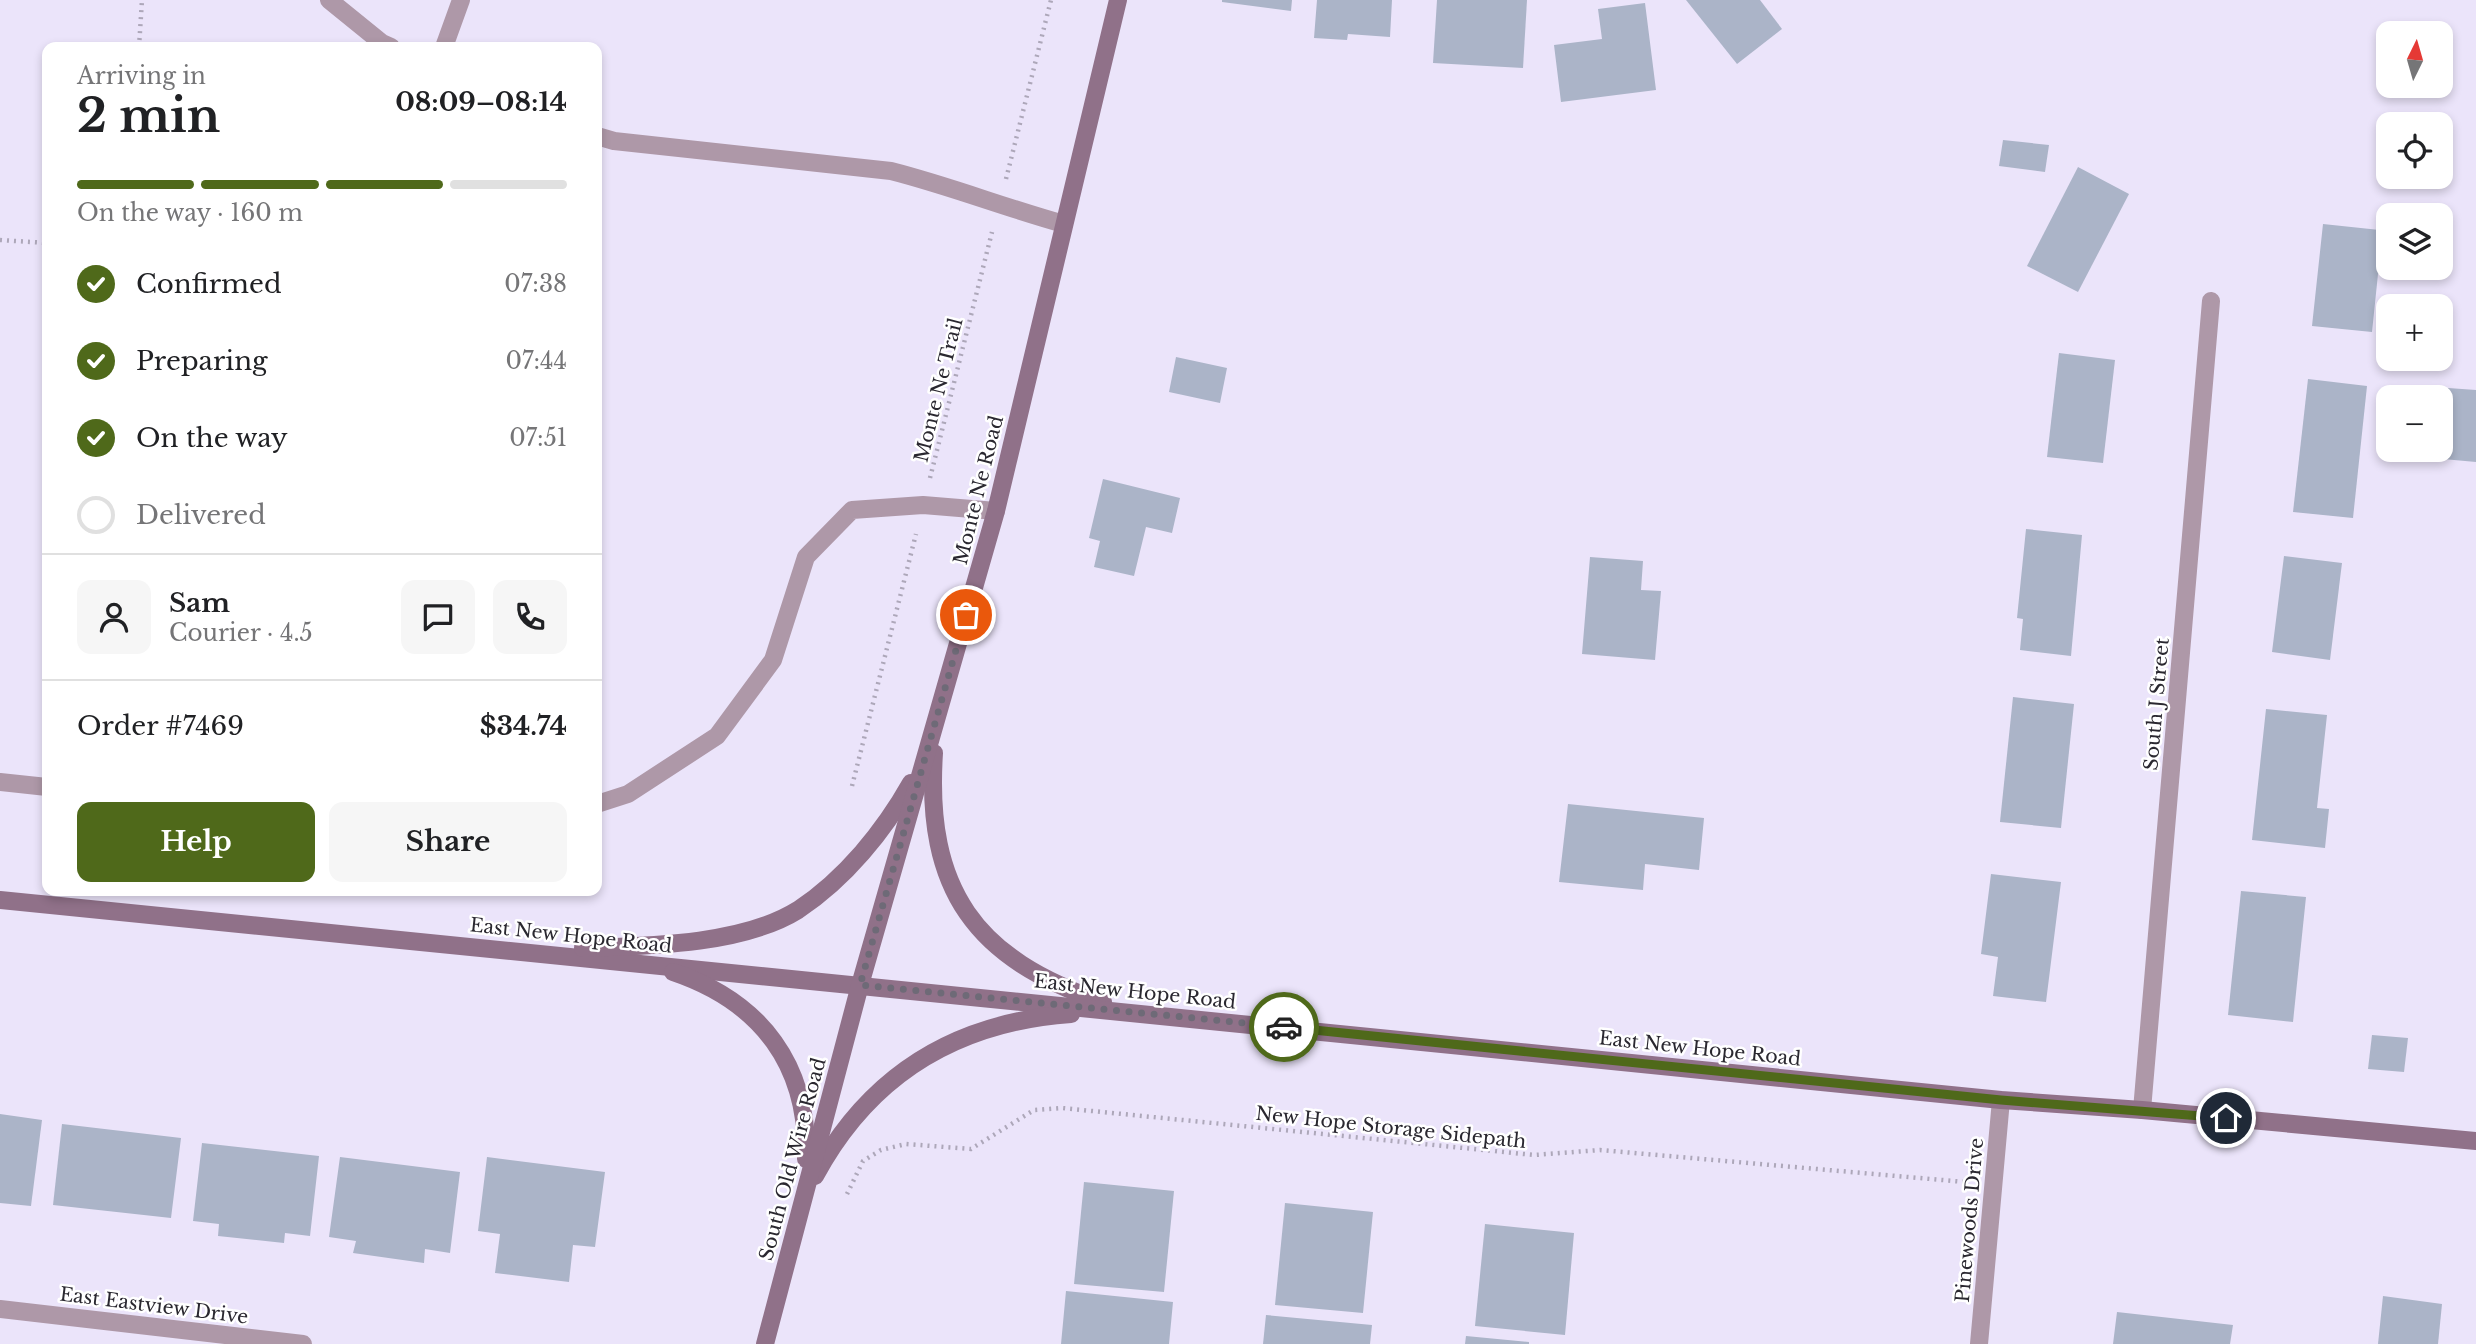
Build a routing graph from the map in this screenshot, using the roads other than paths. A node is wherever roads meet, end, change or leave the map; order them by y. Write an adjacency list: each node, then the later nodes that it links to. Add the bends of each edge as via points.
1 (329, 0): 4 (street)
2 (461, 0): 5 (street)
3 (1118, 0): 7 (street, Monte Ne Road)
4 (381, 42)
5 (446, 42)
6 (602, 137): 7 (street, via 891,171)
7 (1064, 223): 9 (street, Monte Ne Road)
8 (2211, 301): 21 (street, South J Street)
9 (996, 511): 10 (street, Monte Ne Road); 14 (street, via 923,505 852,510 806,557 773,660 717,736 628,794)
10 (943, 693): 11 (street, Monte Ne Road); 19 (street, via 934,745 934,819 943,866 963,910 1018,962 1073,991)
11 (934, 728): 16 (street, via 891,816 845,870 796,911 733,934 692,942); 18 (street, Monte Ne Road)
12 (0, 782): 13 (street)
13 (42, 786)
14 (602, 802)
15 (0, 900): 16 (street, East New Hope Road)
16 (514, 950): 17 (street, East New Hope Road)
17 (636, 963): 18 (street, East New Hope Road); 23 (street, via 708,986 768,1033 795,1077 805,1117)
18 (860, 985): 19 (street, East New Hope Road); 23 (street, South Old Wire Road)
19 (1137, 1013): 20 (street, East New Hope Road); 23 (street, via 1026,1019 964,1036 934,1051 855,1116 836,1139)
20 (2001, 1100): 21 (street, East New Hope Road); 27 (street, Pinewoods Drive)
21 (2142, 1110): 22 (street, East New Hope Road)
22 (2476, 1141)
23 (803, 1197): 26 (street, South Old Wire Road)
24 (0, 1308): 25 (street, East Eastview Drive)
25 (303, 1344)
26 (765, 1344)
27 (1979, 1344)

